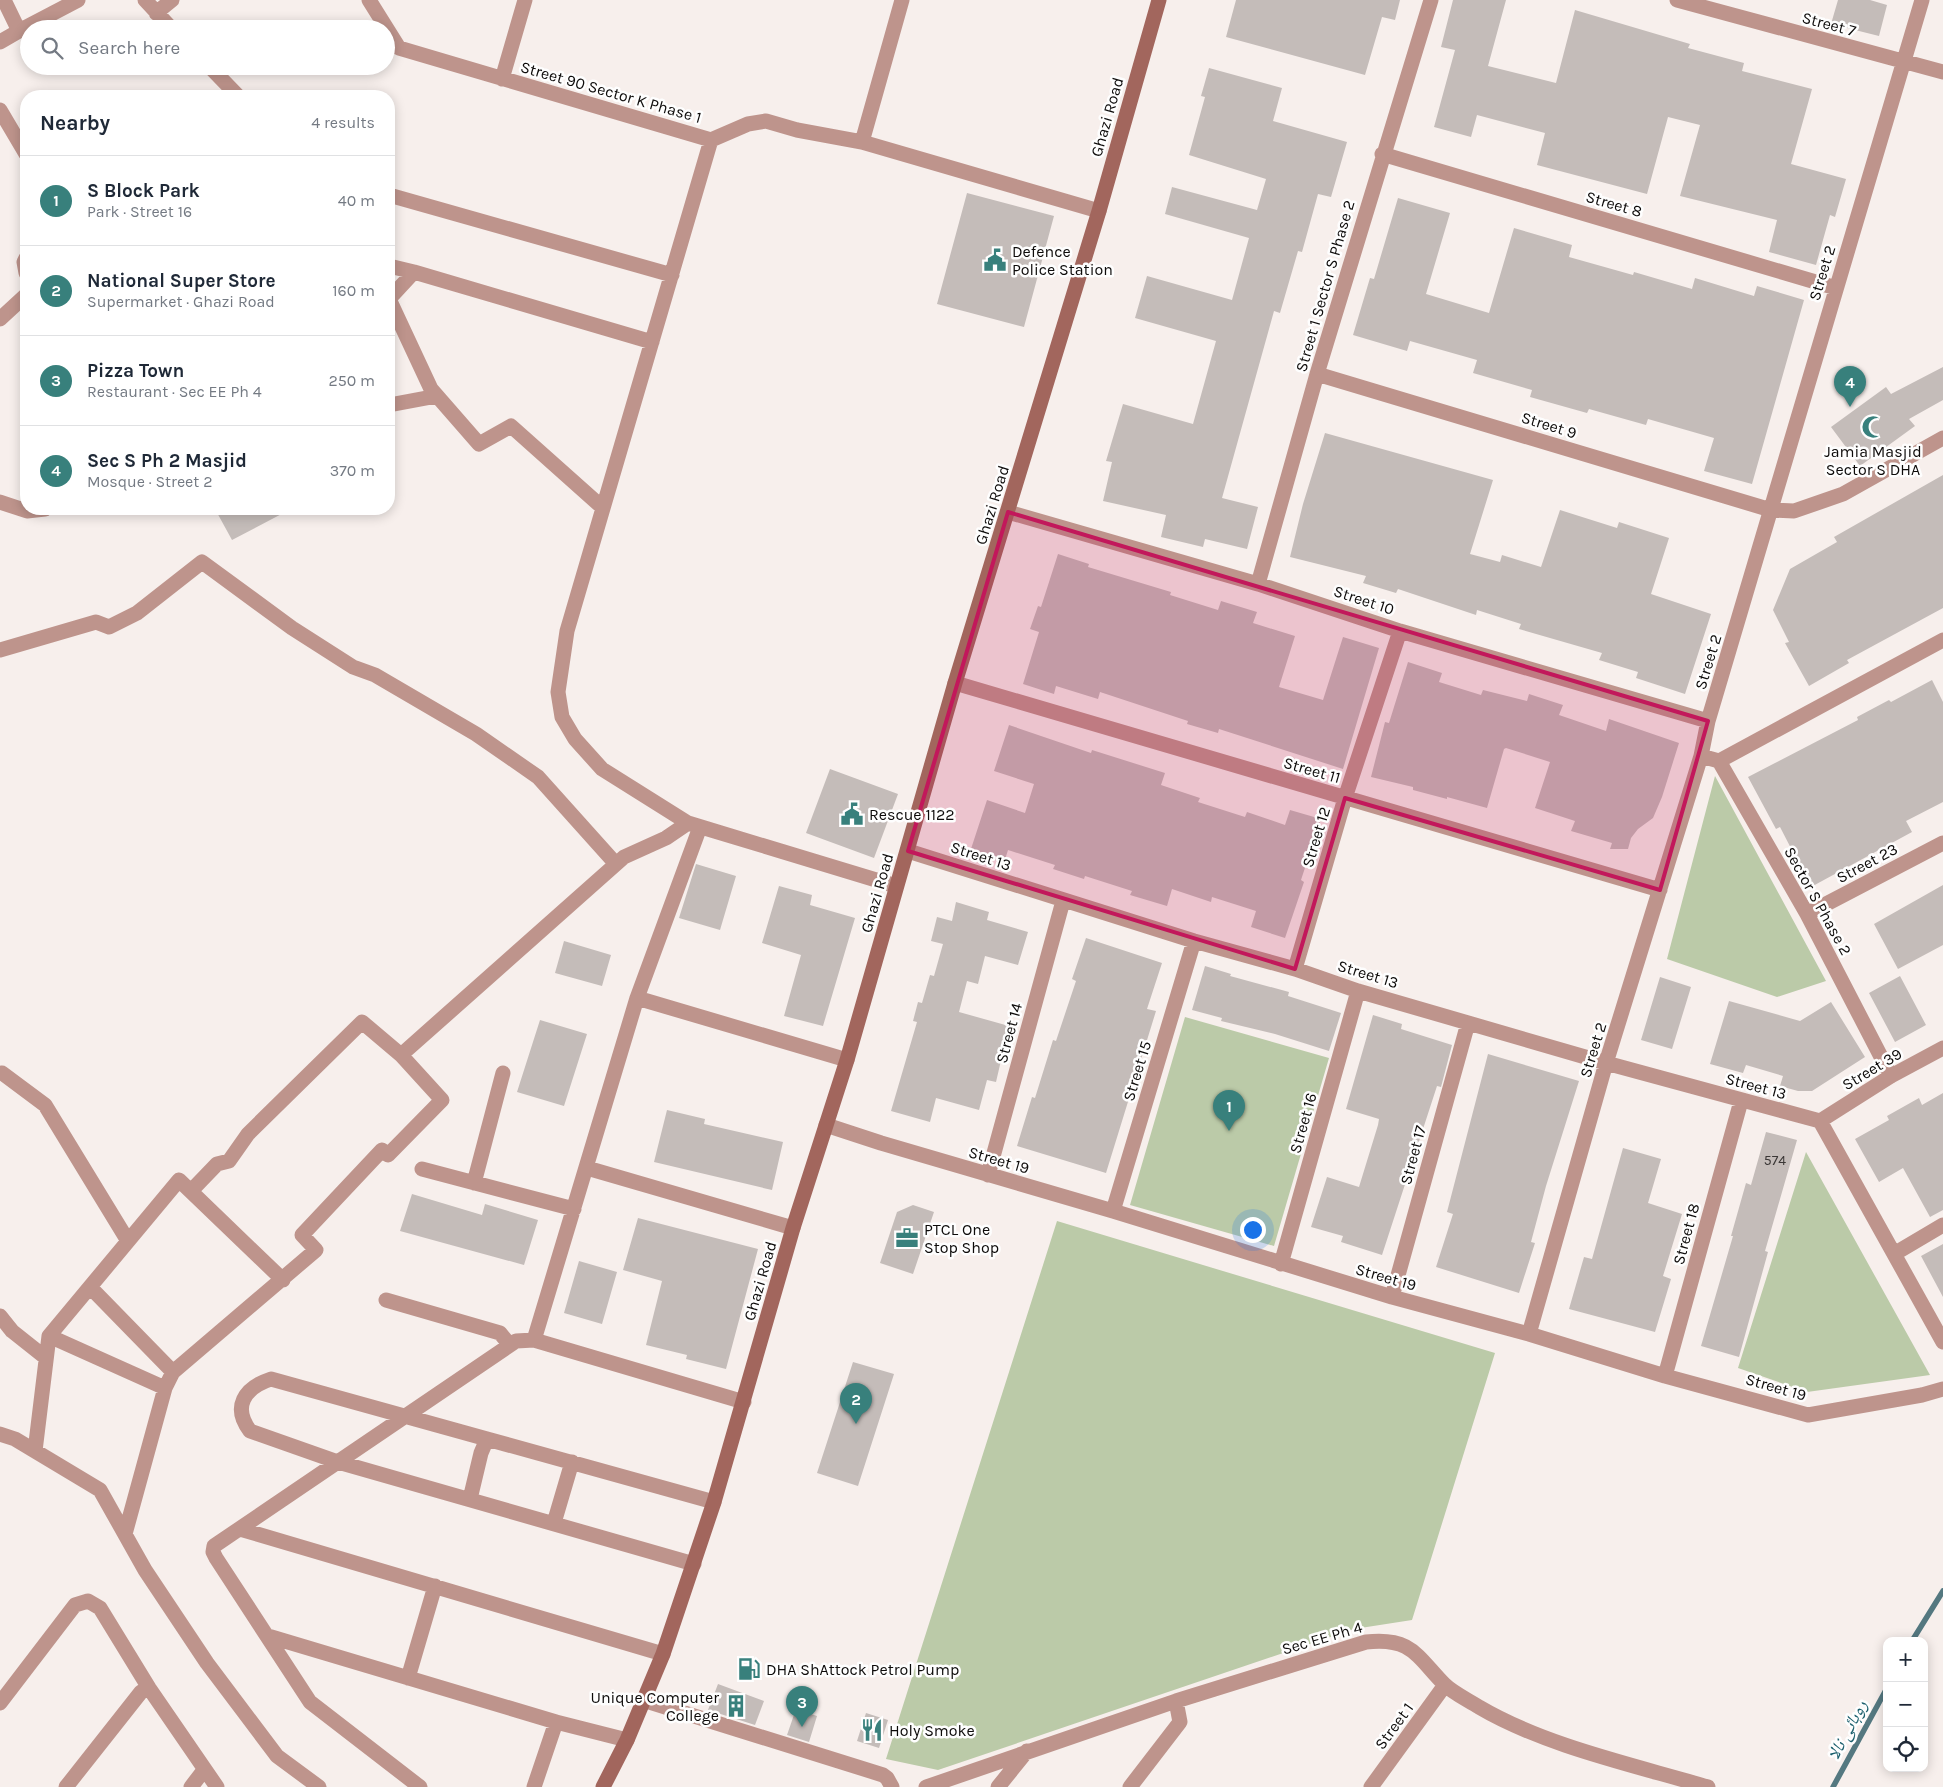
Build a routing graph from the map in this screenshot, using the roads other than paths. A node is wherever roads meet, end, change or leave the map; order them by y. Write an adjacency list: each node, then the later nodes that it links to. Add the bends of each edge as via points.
1 (4, 0): 16 (street)
2 (78, 0): 13 (street)
3 (145, 0): 12 (street)
4 (172, 0): 12 (street)
5 (369, 0): 15 (street, Street 90 Sector K Phase 1)
6 (524, 0): 22 (street)
7 (1159, 0): 30 (main road, Ghazi Road)
8 (1431, 0): 28 (street, Street 1 Sector S Phase 2)
9 (1677, 0): 19 (street, Street 7)
10 (1922, 0): 19 (street, Street 2)
11 (897, 1): 26 (street)
12 (156, 13): 14 (street)
13 (40, 20)
14 (163, 20)
15 (381, 20)
16 (19, 31): 17 (street)
17 (0, 42)
18 (395, 43): 22 (street, Street 90 Sector K Phase 1, via 398,48)
19 (1904, 63): 20 (street, Street 7); 34 (street, Street 2)
20 (1943, 72)
21 (218, 75): 23 (street)
22 (502, 79): 25 (street, Street 90 Sector K Phase 1)
23 (232, 90)
24 (0, 110): 27 (street)
25 (711, 140): 26 (street, Street 90 Sector K Phase 1, via 748,124 766,121); 33 (street)
26 (862, 142): 30 (street, Street 90 Sector K Phase 1)
27 (20, 144)
28 (1382, 154): 34 (street, Street 8); 40 (street, Street 1 Sector S Phase 2)
29 (395, 197): 33 (street)
30 (1099, 211): 48 (main road, Ghazi Road)
31 (395, 267): 32 (street)
32 (414, 272): 35 (street); 39 (street)
33 (672, 275): 39 (street)
34 (1836, 288): 47 (street, Street 2)
35 (395, 293)
36 (20, 301): 38 (street)
37 (395, 312): 41 (street)
38 (0, 319)
39 (652, 342): 45 (street)
40 (1317, 374): 47 (street, Street 9); 49 (street, Street 1 Sector S Phase 2)
41 (437, 396): 42 (street); 45 (street, via 478,444 511,426)
42 (395, 404)
43 (1943, 438): 47 (street, Street 9, via 1843,494 1794,511)
44 (0, 502): 46 (street)
45 (603, 508): 58 (street, via 567,631 558,692 562,717 575,739 602,769)
46 (20, 509)
47 (1771, 510): 54 (street, Street 2)
48 (1008, 512): 49 (street, Street 10); 53 (main road, Ghazi Road)
49 (1258, 584): 50 (street, Street 10)
50 (1400, 631): 54 (street, Street 10); 57 (street, Street 12)
51 (1943, 640): 56 (street)
52 (0, 650): 61 (street, via 96,622 109,627 137,613 202,562 292,628 353,667 375,676 476,734 538,777)
53 (955, 682): 57 (street, Street 11); 60 (main road, Ghazi Road)
54 (1708, 721): 55 (street, Street 2)
55 (1701, 756): 56 (street); 63 (street, Street 2)
56 (1719, 761): 65 (street, Sector S Phase 2)
57 (1346, 798): 63 (street, Street 11); 67 (street, Street 12)
58 (694, 825): 61 (street, via 624,857); 62 (street); 69 (street)
59 (1943, 843): 65 (street, Street 23)
60 (908, 851): 62 (main road, Ghazi Road); 64 (street, Street 13)
61 (616, 864): 72 (street)
62 (896, 886): 73 (main road, Ghazi Road)
63 (1660, 890): 74 (street, Street 2)
64 (1063, 901): 66 (street, Street 13); 83 (street, Street 14)
65 (1807, 914): 77 (street, Sector S Phase 2)
66 (1194, 941): 67 (street, Street 13); 87 (street, Street 15)
67 (1295, 969): 68 (street, Street 13)
68 (1358, 991): 70 (street, Street 13); 92 (street, Street 16)
69 (637, 998): 73 (street); 81 (street)
70 (1468, 1023): 74 (street, Street 13); 95 (street, Street 17)
71 (1943, 1048): 77 (street, Street 39)
72 (401, 1055): 85 (street, via 362,1022 248,1134 229,1161 217,1164); 93 (street, via 442,1100 388,1154 382,1150 302,1235 316,1250)
73 (847, 1060): 80 (main road, Ghazi Road)
74 (1606, 1063): 78 (street, Street 13); 98 (street, Street 2)
75 (504, 1073): 84 (street)
76 (2, 1074): 90 (street, via 45,1105)
77 (1891, 1076): 79 (street, Street 39)
78 (1741, 1101): 79 (street, Street 13); 105 (street, Street 18)
79 (1820, 1121): 91 (street)
80 (826, 1125): 83 (street, Street 19); 89 (main road, Ghazi Road)
81 (587, 1168): 86 (street); 89 (street)
82 (422, 1169): 84 (street)
83 (988, 1175): 87 (street, Street 19)
84 (474, 1183): 86 (street)
85 (191, 1191): 90 (street, via 179,1180); 93 (street)
86 (574, 1209): 100 (street)
87 (1113, 1211): 92 (street, Street 19)
88 (1943, 1225): 91 (street)
89 (793, 1228): 108 (main road, Ghazi Road)
90 (128, 1242): 94 (street)
91 (1894, 1254): 101 (street)
92 (1281, 1264): 95 (street, Street 19)
93 (282, 1280): 104 (street)
94 (90, 1287): 99 (street); 104 (street)
95 (1392, 1297): 98 (street, Street 19)
96 (386, 1300): 102 (street, via 500,1333)
97 (0, 1316): 103 (street, via 12,1331)
98 (1529, 1334): 105 (street, Street 19)
99 (49, 1336): 103 (street); 106 (street)
100 (534, 1340): 102 (street, via 523,1339); 108 (street)
101 (1943, 1342)
102 (509, 1344): 109 (street)
103 (46, 1358): 112 (street)
104 (173, 1372): 106 (street)
105 (1665, 1376): 107 (street, Street 19, via 1808,1415)
106 (165, 1388): 119 (street)
107 (1943, 1389)
108 (744, 1402): 116 (main road, Ghazi Road)
109 (405, 1416): 111 (street); 113 (street); 113 (street, via 271,1380 257,1384 247,1392 241,1409 242,1420 250,1432)
110 (0, 1434): 112 (street)
111 (487, 1439): 114 (street); 115 (street)
112 (35, 1451): 119 (street, via 100,1490)
113 (338, 1462): 115 (street); 118 (street)
114 (572, 1462): 116 (street); 117 (street)
115 (470, 1499): 117 (street)
116 (714, 1502): 120 (main road, Ghazi Road)
117 (554, 1524): 120 (street)
118 (240, 1529): 121 (street); 122 (street, via 214,1546 213,1552)
119 (125, 1534): 137 (street, via 207,1663 277,1756)
120 (694, 1564): 123 (main road, Ghazi Road)
121 (435, 1586): 123 (street); 124 (street)
122 (268, 1636): 124 (street); 138 (street, via 310,1702)
123 (663, 1654): 127 (main road, Ghazi Road)
124 (408, 1678): 130 (street)
125 (1445, 1686): 128 (street, Sec EE Ph 4, via 1411,1648 1384,1640 1366,1642); 145 (street, Street 1); 146 (street, Sec EE Ph 4, via 1480,1708 1540,1736)
126 (149, 1688): 129 (street, via 100,1608 88,1601 75,1605); 133 (street); 134 (street, via 140,1692)
127 (643, 1700): 131 (main road, Ghazi Road); 141 (street, via 883,1776)
128 (1176, 1701): 132 (street, Sec EE Ph 4); 144 (street, via 1180,1722)
129 (0, 1703)
130 (556, 1722): 131 (street); 139 (street)
131 (627, 1740): 140 (main road, Ghazi Road)
132 (1027, 1751): 142 (street, Sec EE Ph 4); 143 (street)
133 (204, 1770): 135 (street); 136 (street)
134 (66, 1787)
135 (191, 1787)
136 (217, 1787)
137 (319, 1787)
138 (420, 1787)
139 (534, 1787)
140 (603, 1787)
141 (892, 1787)
142 (926, 1787)
143 (998, 1787)
144 (1130, 1787)
145 (1371, 1787)
146 (1708, 1787)

